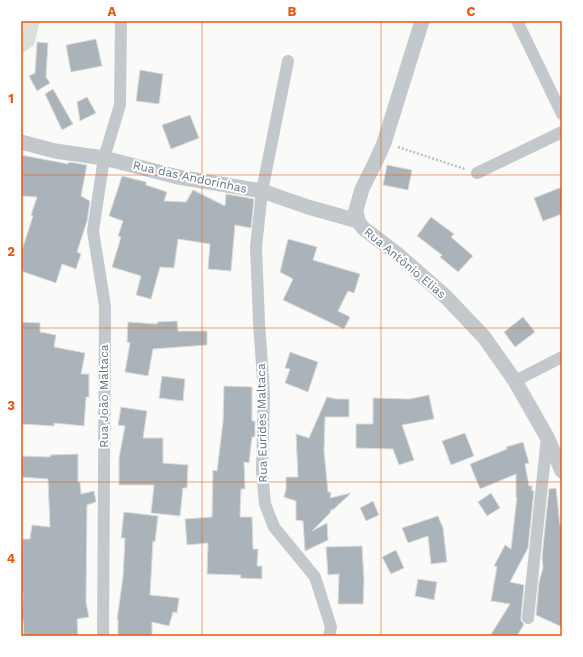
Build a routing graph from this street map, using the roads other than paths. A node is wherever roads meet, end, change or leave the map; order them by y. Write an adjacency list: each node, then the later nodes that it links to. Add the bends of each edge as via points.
1 (422, 21): 11 (street, Rua Antônio Elias, via 384,143 362,188 356,210)
2 (517, 21): 5 (street)
3 (121, 22): 8 (street, Rua João Maltaca, via 120,105)
4 (288, 61): 10 (street, Rua Eurides Maltaca)
5 (562, 114)
6 (562, 132): 9 (street)
7 (21, 142): 8 (street, Rua das Andorinhas, via 55,151)
8 (104, 158): 10 (street, Rua das Andorinhas, via 178,177); 17 (street, Rua João Maltaca, via 93,231 105,306)
9 (477, 173)
10 (262, 191): 11 (street, Rua das Andorinhas, via 308,207); 18 (street, Rua Eurides Maltaca, via 256,247 264,394 262,470 265,504 274,527 315,577 331,627)
11 (358, 220): 13 (street, Rua Antônio Elias, via 363,228 445,296 484,337)
12 (562, 357): 13 (street)
13 (516, 381): 14 (street, Rua Antônio Elias)
14 (547, 437): 15 (street, Rua Antônio Elias); 16 (street)
15 (562, 471)
16 (528, 618)
17 (103, 636)
18 (329, 636)

